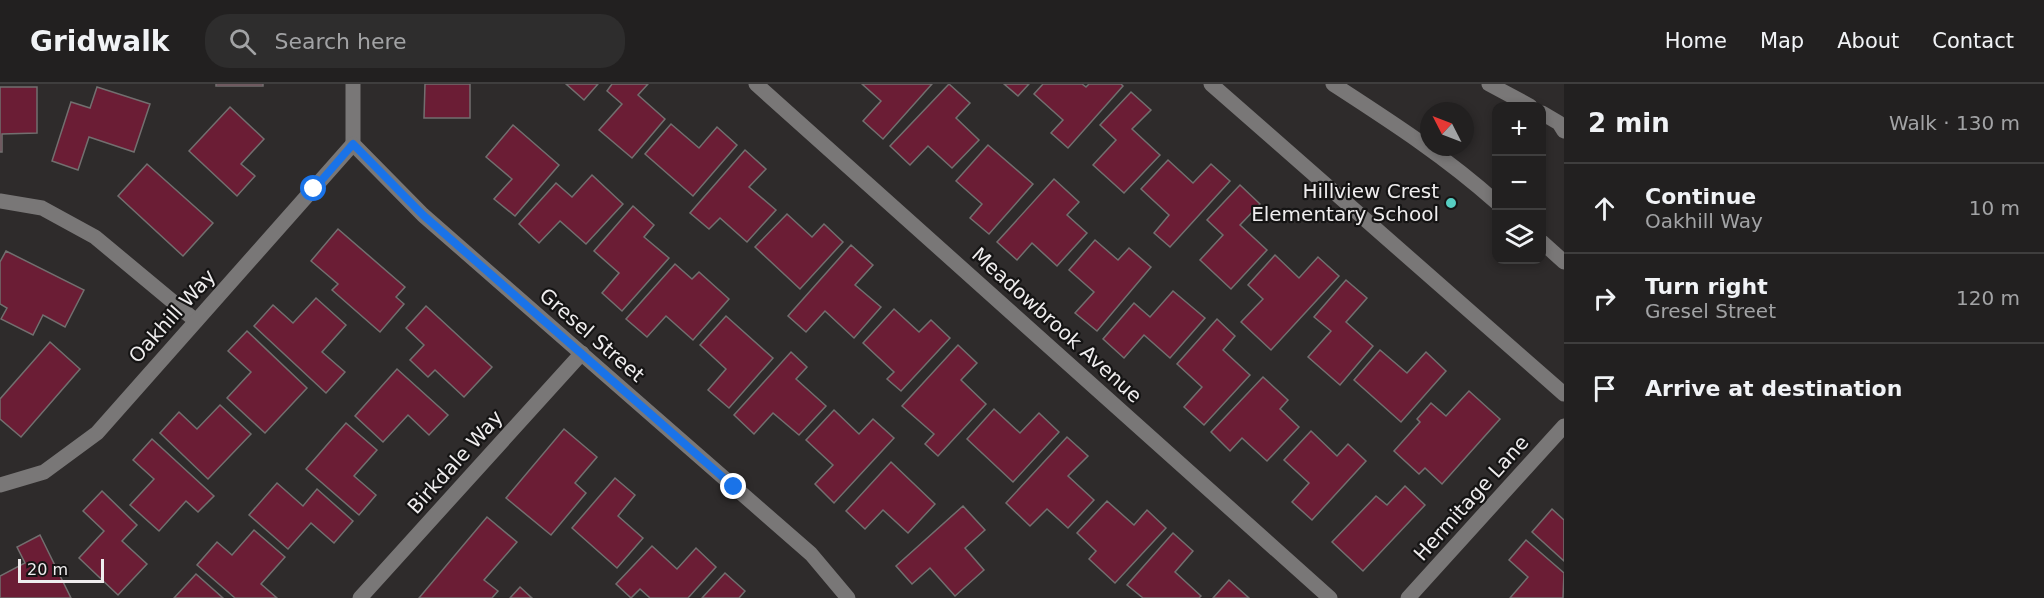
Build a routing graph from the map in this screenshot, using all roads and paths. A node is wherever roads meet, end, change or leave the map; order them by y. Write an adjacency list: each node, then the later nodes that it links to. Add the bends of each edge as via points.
1 (353, 84): 9 (street)
2 (756, 84): 21 (street, Meadowbrook Avenue)
3 (1211, 84): 16 (street)
4 (1333, 84): 10 (street, via 1425,144)
5 (1489, 84): 6 (street)
6 (1523, 102)
7 (1546, 115): 8 (street)
8 (1564, 130)
9 (353, 144): 14 (street, Oakhill Way); 15 (street, Gresel Street, via 423,215)
10 (1492, 198)
11 (0, 201): 14 (street, via 42,208 95,237)
12 (1546, 246): 13 (street)
13 (1564, 262)
14 (196, 321): 18 (street, Oakhill Way, via 97,433 44,472)
15 (582, 353): 19 (street, Birkdale Way); 20 (street, Gresel Street, via 812,554)
16 (1564, 394)
17 (1564, 426): 22 (street, Hermitage Lane)
18 (0, 485)
19 (360, 598)
20 (848, 598)
21 (1330, 598)
22 (1408, 598)

